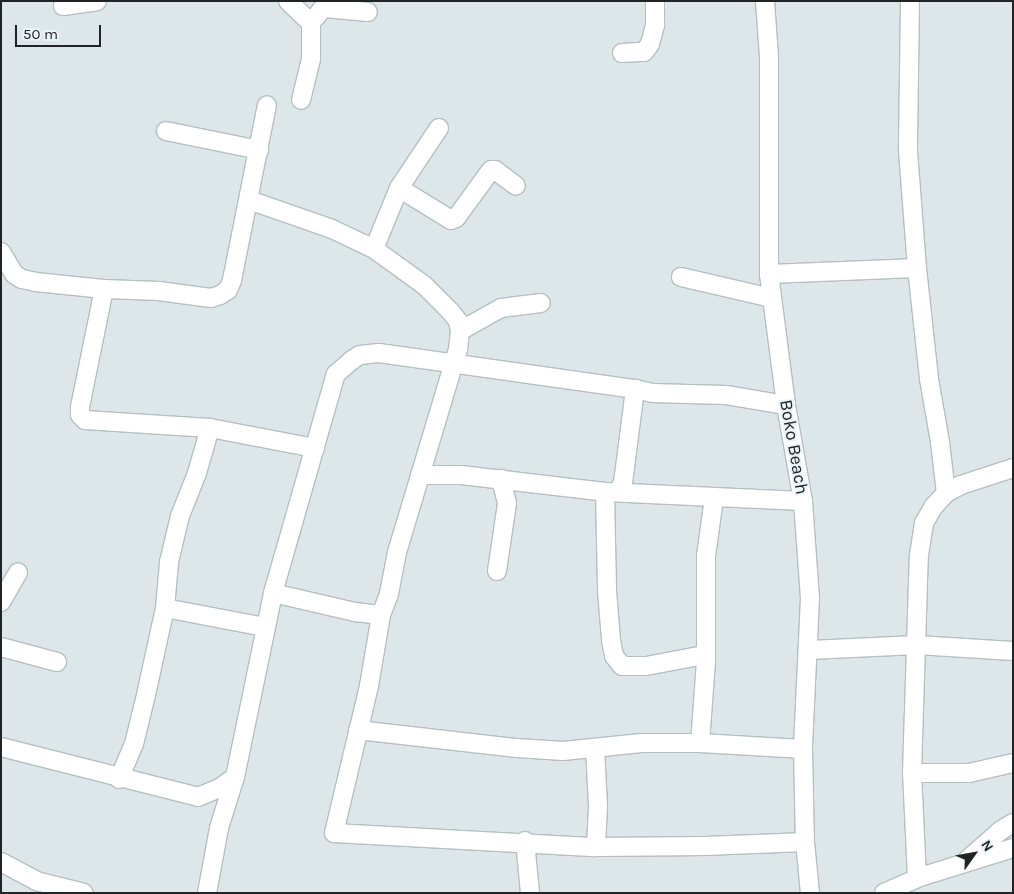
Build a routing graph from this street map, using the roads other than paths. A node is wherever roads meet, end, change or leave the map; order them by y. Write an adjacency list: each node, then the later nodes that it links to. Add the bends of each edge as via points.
1 (97, 1): 6 (street)
2 (288, 1): 8 (street)
3 (655, 1): 9 (street, via 655,25 650,44 644,52)
4 (765, 1): 21 (street, Boko Beach, via 769,57)
5 (910, 1): 20 (street, via 908,151)
6 (63, 6)
7 (368, 12): 8 (street, via 325,8)
8 (309, 19): 10 (street, via 311,60)
9 (622, 53)
10 (301, 100)
11 (267, 105): 14 (street)
12 (439, 128): 16 (street)
13 (166, 130): 14 (street)
14 (259, 150): 17 (street)
15 (516, 186): 16 (street, via 491,170 456,218 451,220)
16 (399, 188): 18 (street)
17 (249, 200): 18 (street, via 332,229); 23 (street, via 232,280 228,290 220,296 211,298 159,291)
18 (374, 249): 26 (street, via 424,285 455,316)
19 (1, 252): 23 (street, via 14,274 22,279)
20 (917, 268): 21 (street); 36 (street)
21 (769, 274): 24 (street, Boko Beach)
22 (681, 277): 24 (street)
23 (104, 289): 30 (street, via 80,407 82,418)
24 (772, 298): 29 (street, Boko Beach)
25 (541, 303): 26 (street, via 501,308)
26 (460, 331): 27 (street)
27 (454, 363): 28 (street); 31 (street, via 379,353 360,355 336,374); 33 (street)
28 (635, 389): 29 (street, via 652,393 726,396); 35 (street, via 623,483)
29 (786, 405): 38 (street, Boko Beach)
30 (210, 428): 31 (street); 43 (street, via 180,516 169,562)
31 (316, 448): 41 (street)
32 (1013, 468): 36 (street)
33 (420, 475): 34 (street); 44 (street)
34 (501, 479): 35 (street); 39 (street, via 507,503)
35 (612, 491): 37 (street); 50 (street, via 607,591 614,656 622,666 646,666)
36 (946, 493): 46 (street, via 924,523 919,555)
37 (714, 498): 38 (street); 50 (street, via 706,556)
38 (803, 501): 48 (street, Boko Beach, via 810,598)
39 (497, 571)
40 (18, 572): 42 (street)
41 (273, 593): 44 (street); 45 (street)
42 (1, 602)
43 (165, 608): 45 (street); 60 (street, via 134,744)
44 (381, 615): 52 (street)
45 (265, 627): 59 (street)
46 (917, 645): 48 (street); 49 (street); 58 (street)
47 (1, 648): 51 (street)
48 (809, 650): 56 (street, Boko Beach)
49 (1013, 651)
50 (706, 654): 53 (street)
51 (57, 662)
52 (358, 730): 55 (street, via 518,748); 64 (street, via 334,833)
53 (700, 742): 55 (street); 56 (street)
54 (1, 747): 60 (street)
55 (595, 748): 66 (street)
56 (803, 749): 65 (street, Boko Beach)
57 (1013, 763): 58 (street, via 969,772)
58 (912, 774): 70 (street)
59 (235, 777): 61 (street); 63 (street)
60 (119, 779): 61 (street)
61 (198, 797): 63 (street, via 209,808)
62 (1013, 823): 69 (street)
63 (219, 828): 72 (street)
64 (525, 841): 66 (street); 73 (street)
65 (805, 842): 66 (street); 74 (street, Boko Beach)
66 (596, 847)
67 (1009, 854): 69 (street)
68 (1, 862): 71 (street, via 36,881)
69 (961, 865): 70 (street)
70 (917, 878): 75 (street)
71 (84, 893)
72 (207, 893)
73 (530, 893)
74 (810, 893)
75 (884, 893)

